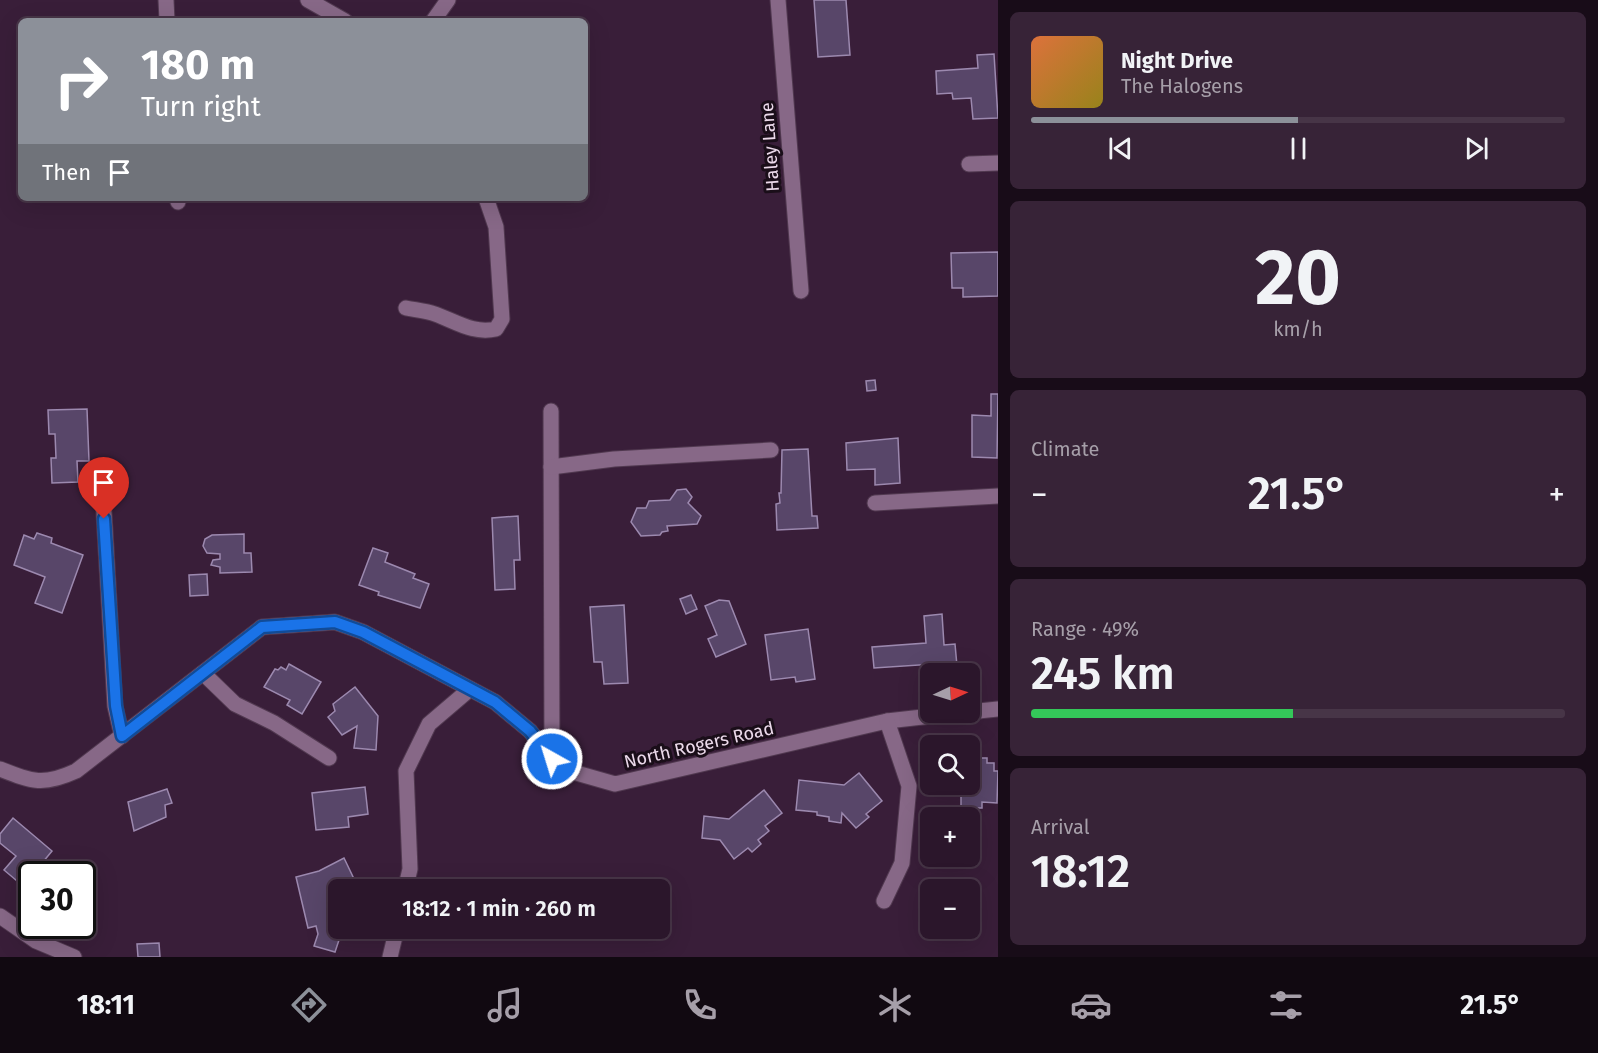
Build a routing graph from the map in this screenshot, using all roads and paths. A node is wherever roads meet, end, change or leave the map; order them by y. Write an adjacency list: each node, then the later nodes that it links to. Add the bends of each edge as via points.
1 (166, 0): 5 (street)
2 (308, 0): 6 (street)
3 (448, 0): 7 (street)
4 (778, 0): 11 (street, Haley Lane)
5 (167, 18)
6 (340, 18)
7 (435, 18)
8 (998, 163): 9 (street)
9 (969, 164)
10 (487, 201): 12 (street, via 496,227 502,319 496,329 466,328 434,314)
11 (801, 291)
12 (406, 308)
13 (551, 411): 15 (street)
14 (771, 450): 15 (street, via 614,459)
15 (551, 467): 27 (street)
16 (103, 496): 25 (street, via 116,706)
17 (998, 496): 18 (street)
18 (875, 503)
19 (203, 673): 20 (street, North Rogers Road, via 262,627 335,622 363,632); 25 (street, North Rogers Road); 26 (street, via 235,704)
20 (470, 689): 27 (street, North Rogers Road, via 495,702 522,724); 29 (street, via 429,724 406,771)
21 (998, 709): 22 (street, North Rogers Road)
22 (980, 711)
23 (920, 717): 24 (street, North Rogers Road)
24 (887, 721): 27 (street, North Rogers Road, via 615,784 559,768); 30 (street, via 909,786 902,863)
25 (122, 736): 28 (street, North Rogers Road, via 76,771 55,781 34,782)
26 (329, 758)
27 (552, 759)
28 (0, 769)
29 (408, 879)
30 (884, 901)
31 (0, 915): 33 (street, via 36,941)
32 (394, 939): 34 (street)
33 (74, 957)
34 (390, 957)

